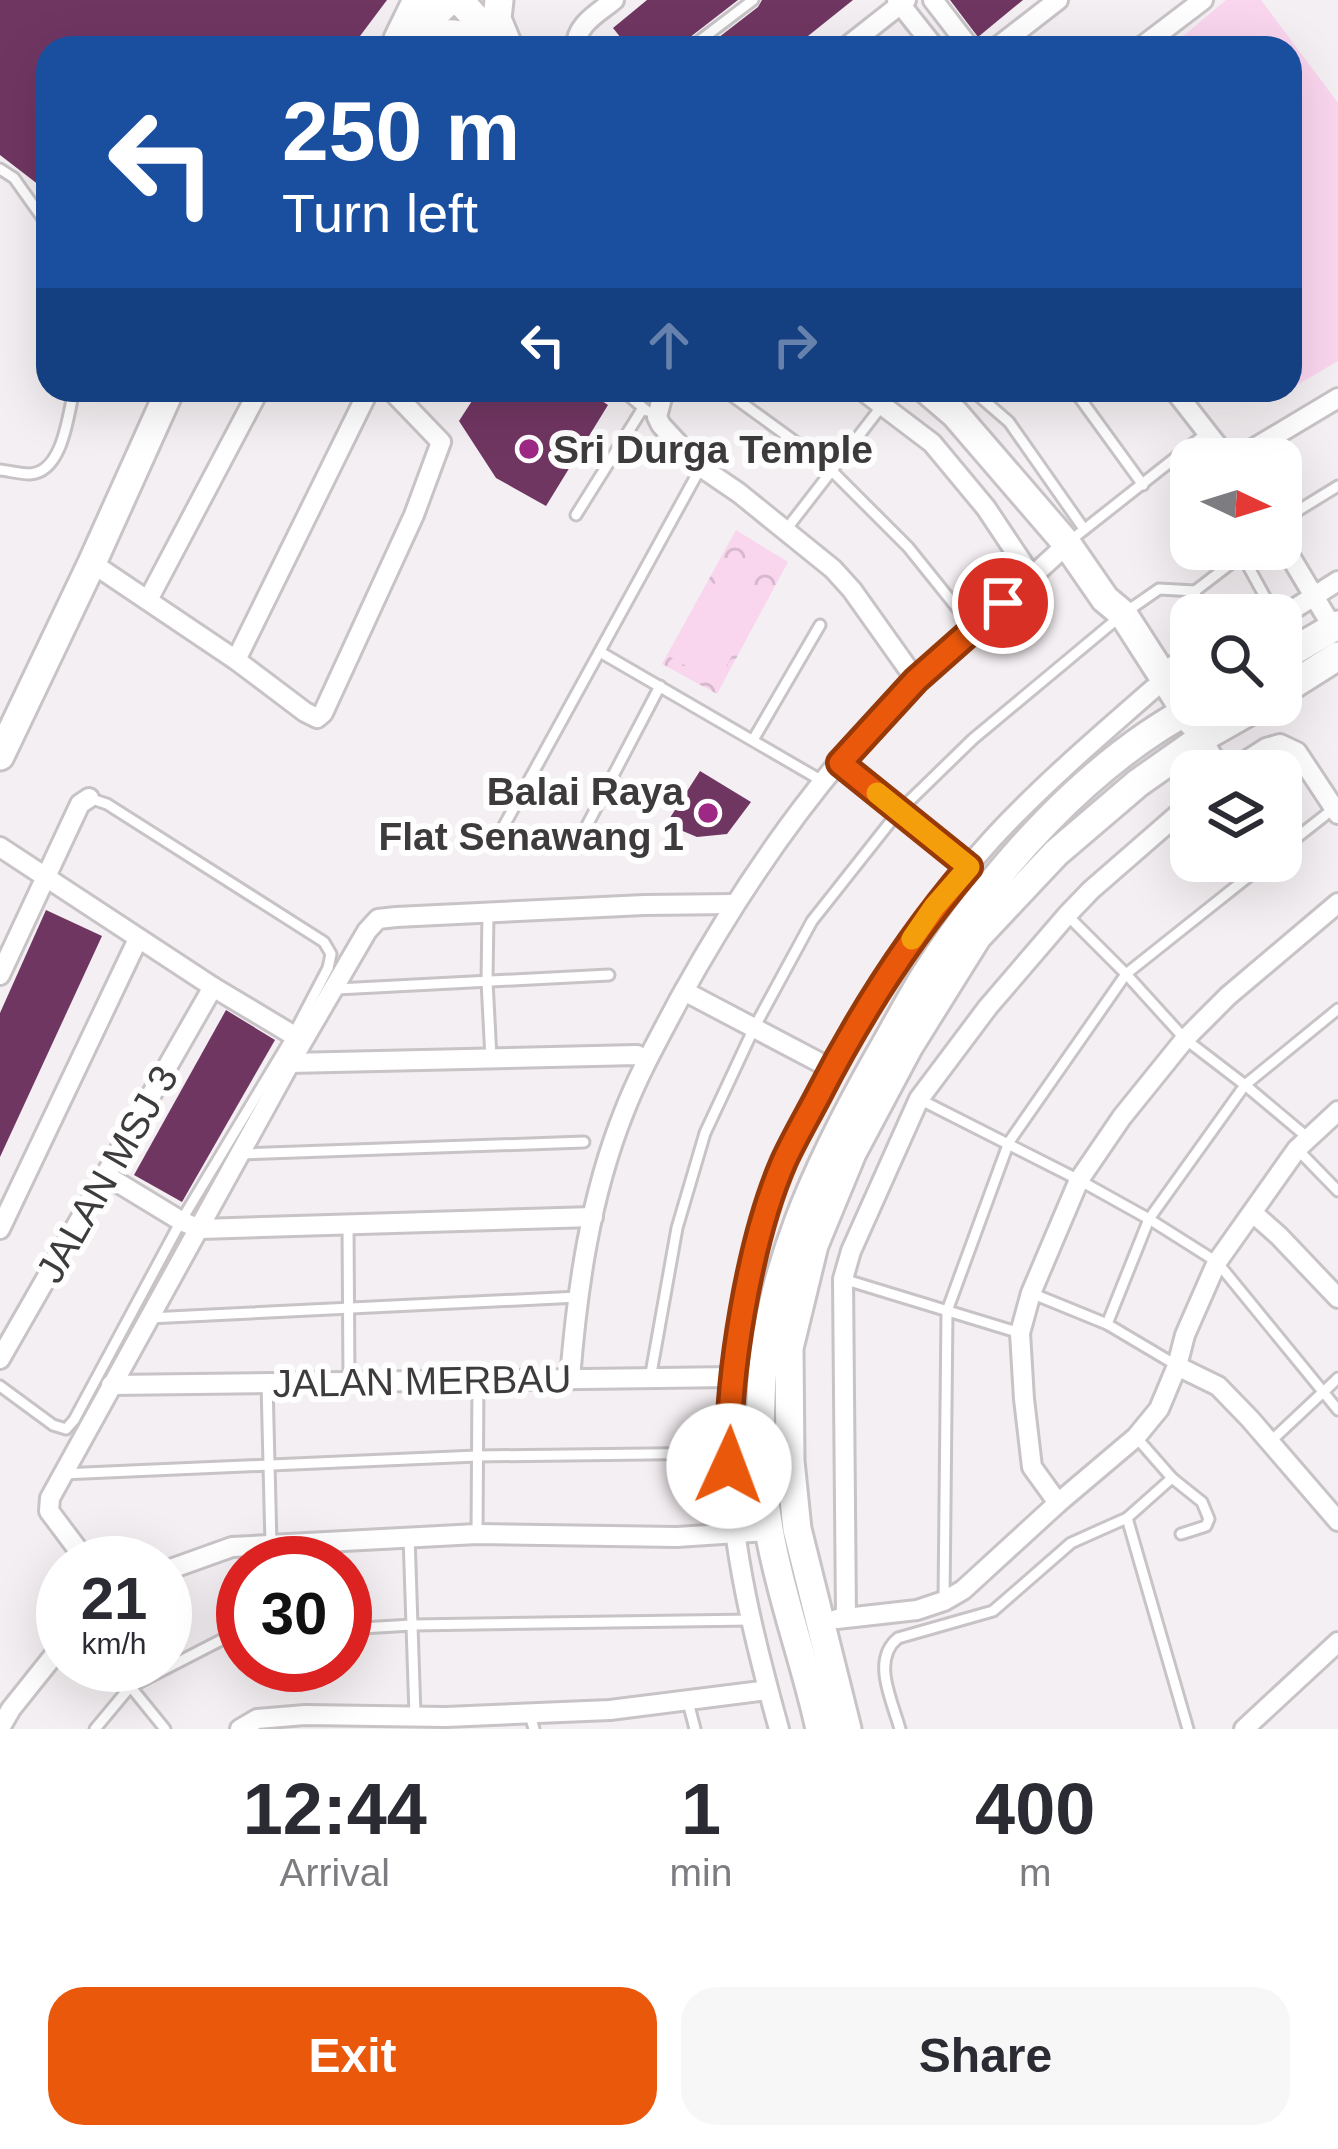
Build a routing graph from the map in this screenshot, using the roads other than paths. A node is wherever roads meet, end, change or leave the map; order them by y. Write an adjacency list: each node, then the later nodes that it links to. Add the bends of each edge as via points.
1 (417, 0): 11 (street)
2 (450, 0): 12 (street)
3 (459, 0): 15 (street)
4 (499, 0): 16 (street)
5 (614, 0): 17 (street)
6 (753, 0): 18 (lane)
7 (934, 0): 21 (street)
8 (1058, 0): 22 (street)
9 (1203, 0): 23 (street)
10 (901, 1): 19 (street); 20 (street)
11 (400, 36)
12 (409, 36)
13 (433, 36): 14 (street)
14 (462, 36)
15 (494, 36)
16 (502, 36)
17 (576, 36)
18 (706, 36)
19 (859, 36)
20 (926, 36)
21 (961, 36)
22 (1012, 36)
23 (1156, 36)
24 (0, 169): 25 (lane)
25 (36, 209)
26 (1338, 398): 44 (street)
27 (71, 402): 46 (lane, via 60,450 45,469)
28 (165, 402): 54 (street)
29 (253, 402): 61 (street)
30 (363, 402): 70 (street)
31 (403, 402): 70 (street, via 441,442 323,713 305,712)
32 (637, 402): 41 (lane)
33 (656, 402): 41 (street)
34 (740, 402): 47 (lane)
35 (877, 402): 40 (street)
36 (941, 402): 53 (street)
37 (986, 402): 53 (lane, via 1009,422)
38 (1083, 402): 48 (lane)
39 (1184, 402): 42 (street)
40 (882, 406): 47 (lane); 56 (street, via 932,443)
41 (650, 412): 45 (street); 51 (lane)
42 (1208, 432): 43 (street); 48 (lane)
43 (1213, 438)
44 (1268, 438)
45 (701, 467): 52 (street); 68 (lane)
46 (0, 470)
47 (832, 472): 52 (lane); 66 (lane, via 908,547)
48 (1142, 485): 53 (lane)
49 (1338, 486): 50 (lane)
50 (1302, 508)
51 (575, 515)
52 (785, 531): 72 (street, via 852,590)
53 (1076, 536): 56 (street); 63 (street)
54 (92, 563): 61 (street); 82 (street)
55 (1299, 570): 60 (street)
56 (1032, 577): 66 (street)
57 (1338, 581): 60 (street)
58 (1196, 592): 59 (lane, via 1242,555); 63 (lane, via 1159,589)
59 (1265, 594)
60 (1315, 594): 62 (street); 65 (street)
61 (148, 600): 70 (street)
62 (1302, 602)
63 (1114, 612): 74 (street); 88 (lane)
64 (820, 625): 78 (lane)
65 (1335, 626): 67 (street)
66 (974, 629): 72 (street)
67 (1302, 646)
68 (600, 652): 73 (lane); 93 (lane)
69 (1338, 656): 71 (street)
70 (236, 659)
71 (1302, 679)
72 (916, 680): 84 (street)
73 (660, 686): 78 (lane); 91 (lane)
74 (1170, 688)
75 (1170, 700): 95 (street, via 1064,768)
76 (1170, 702): 168 (street, via 1000,871 926,974 825,1158 788,1249 770,1328 760,1398)
77 (1232, 726): 79 (street)
78 (753, 740): 86 (lane)
79 (1201, 750)
80 (1263, 750): 81 (street)
81 (1293, 750)
82 (0, 756)
83 (1302, 760): 89 (street)
84 (840, 763): 86 (street); 88 (street)
85 (1170, 766): 178 (street, via 1138,783 1056,853 977,937 909,1046 814,1244 789,1348 790,1461 797,1529)
86 (824, 782): 99 (street)
87 (89, 799): 96 (street); 112 (lane, via 324,943 328,968)
88 (899, 811): 95 (street); 111 (lane, via 812,921)
89 (1336, 811): 92 (lane)
90 (1170, 821): 101 (street)
91 (583, 833)
92 (1302, 835)
93 (495, 842)
94 (0, 847): 96 (street)
95 (969, 867): 117 (street, via 891,968)
96 (46, 876): 102 (street); 104 (street)
97 (1242, 882): 103 (lane)
98 (1338, 903): 113 (street)
99 (734, 904): 100 (street); 109 (street)
100 (488, 914): 106 (lane); 108 (street, via 378,919)
101 (1067, 915): 103 (lane); 119 (street)
102 (138, 939): 107 (street); 133 (street)
103 (1126, 974): 113 (lane); 122 (lane)
104 (0, 975)
105 (609, 975): 106 (lane)
106 (487, 981): 108 (lane); 114 (lane)
107 (213, 987): 112 (street); 125 (street, JALAN MSJ 3)
108 (332, 989): 116 (street)
109 (684, 991): 111 (street); 115 (street)
110 (1338, 1009): 118 (lane)
111 (754, 1028): 117 (street); 147 (lane, via 699,1152)
112 (293, 1035): 131 (lane)
113 (1185, 1040): 118 (lane); 126 (street)
114 (491, 1060): 115 (street); 116 (street)
115 (647, 1060): 129 (street)
116 (290, 1063): 124 (street)
117 (832, 1069): 148 (street, via 761,1226)
118 (1245, 1085): 123 (lane); 130 (lane)
119 (919, 1100): 122 (lane); 136 (street)
120 (1338, 1111): 123 (street)
121 (584, 1142): 124 (lane)
122 (1009, 1142): 126 (lane); 141 (lane)
123 (1302, 1143): 127 (lane); 128 (street)
124 (240, 1154): 134 (street)
125 (107, 1176): 131 (street); 145 (street, JALAN MSJ 3)
126 (1079, 1180): 130 (lane); 137 (street)
127 (1338, 1191)
128 (1252, 1213): 135 (street); 139 (street)
129 (593, 1217): 132 (street); 138 (street)
130 (1149, 1219): 135 (lane); 143 (lane)
131 (181, 1221): 134 (street); 155 (lane, via 66,1429)
132 (348, 1224): 134 (street); 140 (lane)
133 (0, 1229)
134 (200, 1229): 142 (street)
135 (1217, 1262): 146 (street); 156 (lane)
136 (843, 1279): 141 (lane); 178 (street)
137 (1031, 1293): 143 (lane); 144 (street)
138 (578, 1297): 140 (lane); 150 (street)
139 (1338, 1298)
140 (350, 1308): 142 (lane); 152 (lane)
141 (947, 1311): 144 (lane); 176 (lane)
142 (149, 1318): 154 (street)
143 (1107, 1324): 146 (lane)
144 (1020, 1333): 165 (street, via 1032,1467)
145 (0, 1359)
146 (1177, 1366): 158 (street); 159 (street, via 1218,1386)
147 (650, 1378): 148 (street, JALAN MERBAU); 150 (street, JALAN MERBAU)
148 (733, 1378): 160 (street)
149 (1338, 1378): 156 (lane)
150 (570, 1379): 151 (street, JALAN MERBAU)
151 (478, 1380): 152 (street, JALAN MERBAU); 161 (lane)
152 (350, 1382): 153 (street, JALAN MERBAU)
153 (267, 1383): 154 (street, JALAN MERBAU); 162 (lane)
154 (111, 1384): 163 (street)
155 (0, 1386)
156 (1322, 1393): 157 (lane); 159 (lane)
157 (1338, 1410)
158 (1136, 1437): 164 (lane); 165 (street)
159 (1270, 1442): 167 (street)
160 (728, 1453): 161 (lane); 171 (street)
161 (478, 1456): 162 (lane); 169 (lane)
162 (268, 1465): 163 (lane); 173 (lane)
163 (62, 1474): 172 (street, via 49,1511)
164 (1172, 1478): 166 (lane); 170 (lane, via 1202,1502 1209,1519)
165 (1058, 1503): 176 (street)
166 (1127, 1518): 199 (lane, via 1071,1543 993,1611 889,1645 883,1666); 200 (lane)
167 (1338, 1521)
168 (769, 1531): 171 (street); 197 (street)
169 (477, 1534): 171 (street); 174 (street)
170 (1181, 1534)
171 (736, 1535): 177 (street)
172 (68, 1536)
173 (271, 1536)
174 (409, 1536): 175 (street); 179 (lane)
175 (372, 1538)
176 (944, 1601): 178 (street)
177 (752, 1620): 179 (lane); 183 (street)
178 (834, 1620): 198 (street)
179 (412, 1625): 180 (lane); 187 (lane)
180 (372, 1627)
181 (1338, 1642): 201 (street)
182 (36, 1678): 191 (street)
183 (768, 1690): 186 (street); 196 (street)
184 (126, 1692): 192 (lane)
185 (134, 1692): 193 (lane)
186 (688, 1702): 188 (street); 195 (lane)
187 (416, 1715): 190 (street); 194 (street, via 304,1715 256,1719)
188 (613, 1719): 189 (street)
189 (531, 1720): 190 (street)
190 (448, 1723)
191 (0, 1728)
192 (95, 1729)
193 (165, 1729)
194 (240, 1729)
195 (695, 1729)
196 (779, 1729)
197 (820, 1729)
198 (847, 1729)
199 (900, 1729)
200 (1188, 1729)
201 (1244, 1729)

